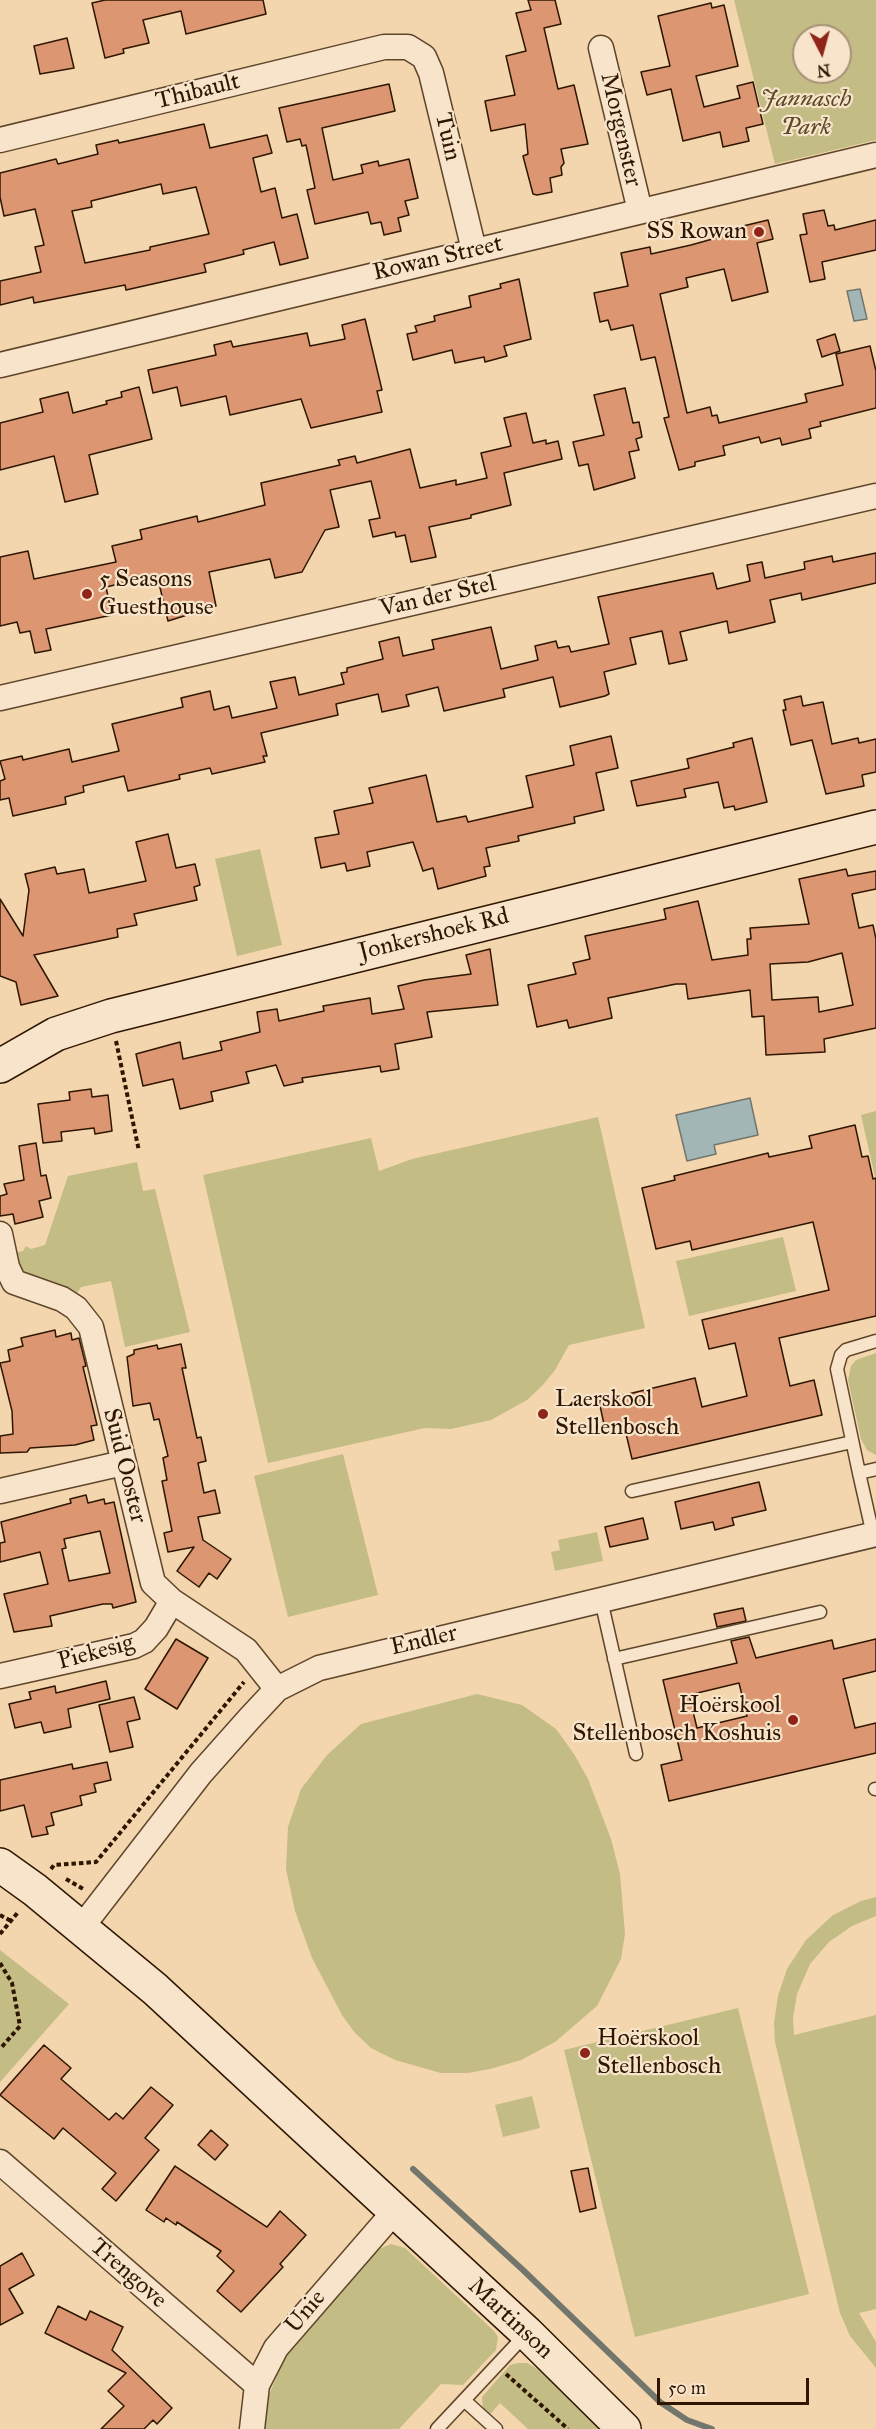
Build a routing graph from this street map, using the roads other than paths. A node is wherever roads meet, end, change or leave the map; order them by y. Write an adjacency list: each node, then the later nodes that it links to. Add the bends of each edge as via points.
1 (396, 46): 3 (street, Thibault); 6 (street, Tuin, via 418,51 431,73)
2 (601, 48): 5 (street, Morgenster)
3 (0, 140)
4 (876, 155): 5 (street, Rowan Street)
5 (640, 211): 6 (street, Rowan Street)
6 (474, 250): 7 (street, Rowan Street)
7 (0, 365)
8 (876, 496): 9 (street, Van der Stel)
9 (0, 698)
10 (876, 827): 11 (street, Jonkershoek Rd, via 111,1016 56,1034)
11 (0, 1066)
12 (0, 1234): 13 (street, Suid Ooster)
13 (7, 1289): 16 (street, Suid Ooster, via 62,1299 76,1308 91,1327)
14 (876, 1341): 15 (lane, via 846,1350 837,1369)
15 (852, 1442): 18 (lane); 20 (lane)
16 (123, 1463): 19 (street); 23 (street, Suid Ooster, via 153,1583)
17 (876, 1469): 18 (lane)
18 (859, 1473): 21 (lane)
19 (0, 1491)
20 (632, 1491)
21 (874, 1535): 22 (street, Endler)
22 (601, 1600): 25 (lane); 27 (street, Endler, via 353,1658 319,1668)
23 (172, 1601): 26 (street, Piekesig, via 156,1628 134,1646); 27 (street, Suid Ooster, via 246,1650)
24 (820, 1612): 25 (lane)
25 (614, 1659): 28 (lane)
26 (0, 1676)
27 (277, 1689): 30 (street, Endler, via 201,1773)
28 (636, 1754)
29 (0, 1865): 30 (street)
30 (81, 1928): 32 (street, Martinson, via 155,1989)
31 (0, 2162): 34 (street, Trengove)
32 (394, 2211): 33 (street, Martinson); 34 (street, Unie, via 276,2348)
33 (527, 2333): 35 (lane); 39 (street, Martinson)
34 (256, 2385): 36 (street, Unie)
35 (465, 2401): 37 (lane); 38 (lane)
36 (252, 2429)
37 (437, 2429)
38 (496, 2429)
39 (624, 2429)

